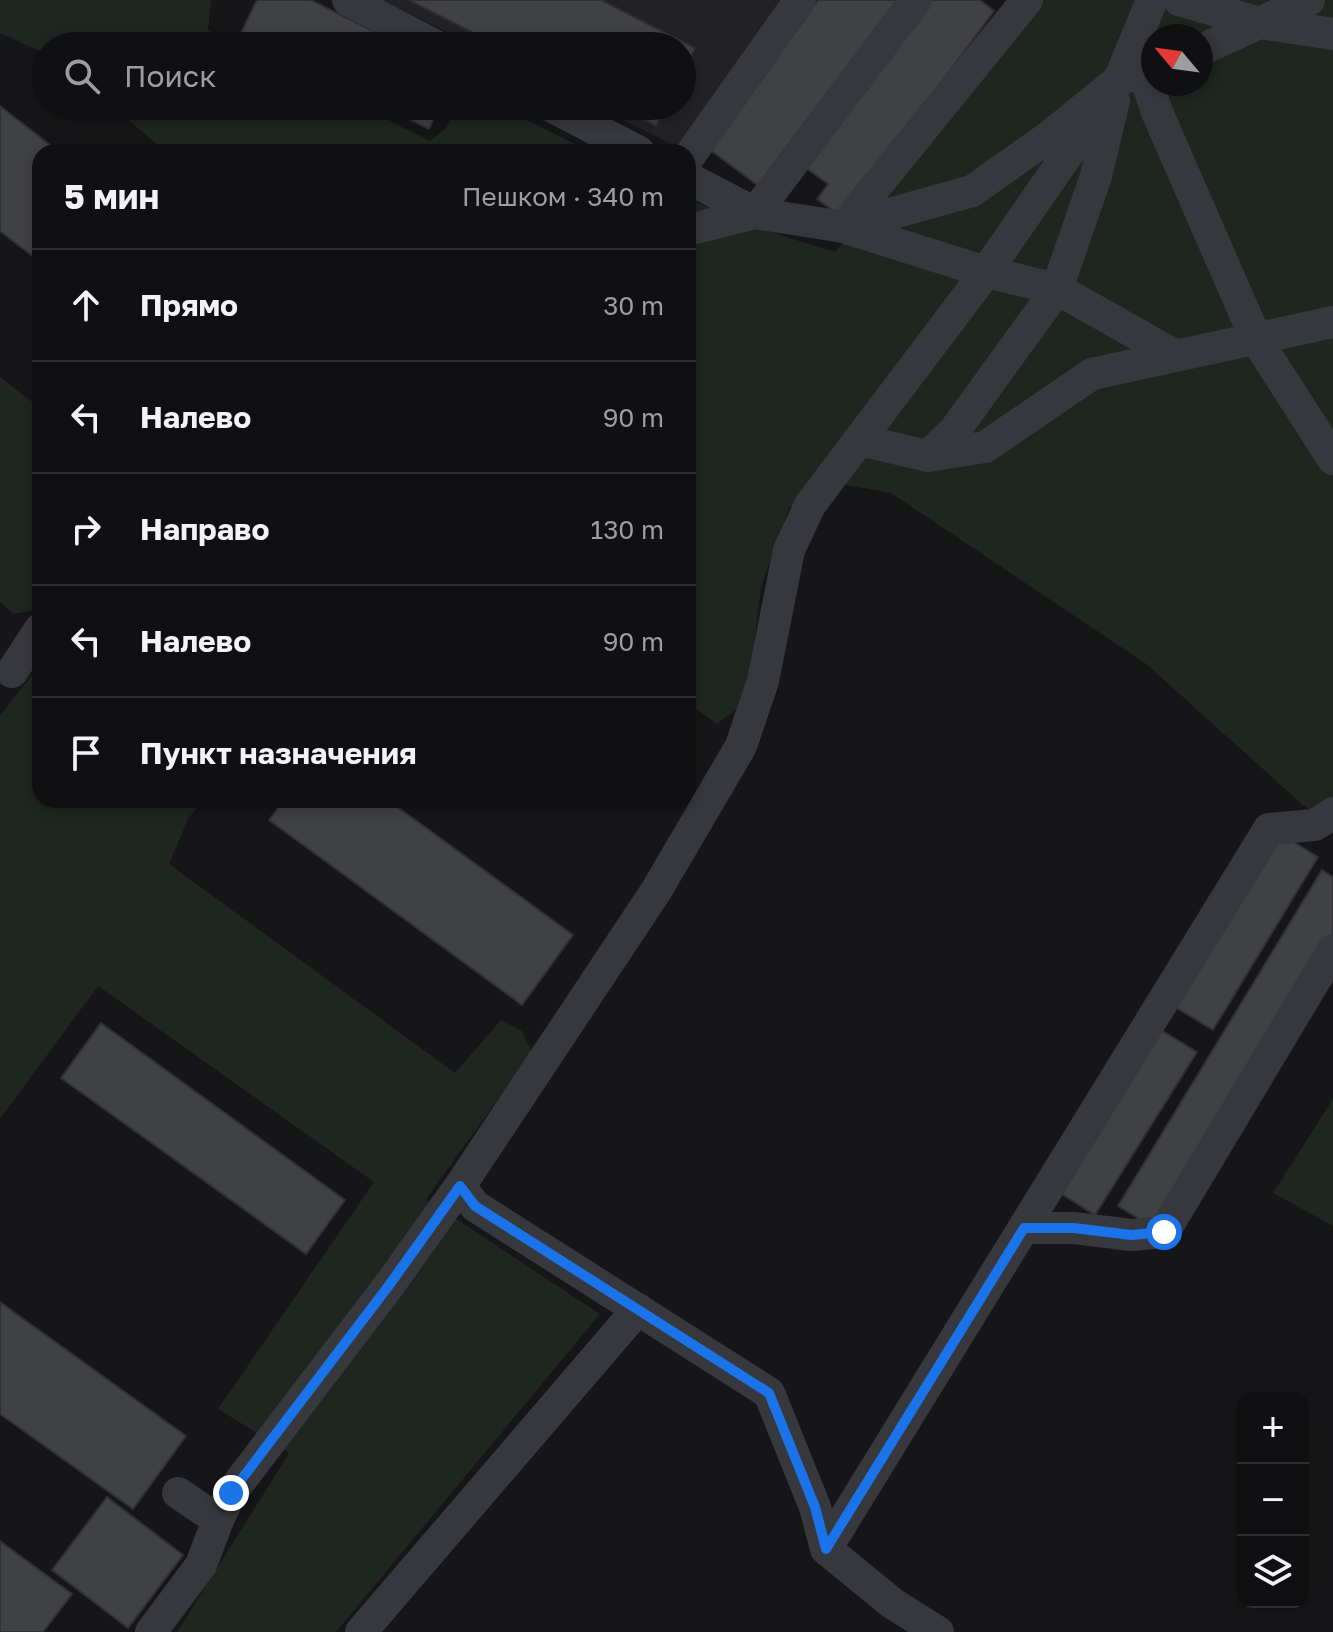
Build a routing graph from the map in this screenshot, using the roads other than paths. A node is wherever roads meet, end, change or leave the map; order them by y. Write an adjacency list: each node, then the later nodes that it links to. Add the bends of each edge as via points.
1 (348, 0): 9 (street)
2 (800, 0): 15 (street)
3 (916, 0): 17 (street)
4 (1027, 0): 18 (street)
5 (1152, 0): 12 (street)
6 (1179, 0): 8 (street)
7 (1309, 0): 8 (street)
8 (1260, 23): 10 (street); 11 (street)
9 (409, 32)
10 (1333, 34)
11 (1213, 45)
12 (1137, 64): 18 (street, via 972,191); 20 (street); 21 (street); 23 (street)
13 (578, 120): 14 (street)
14 (624, 144)
15 (696, 147)
16 (696, 182): 17 (street)
17 (755, 213): 18 (street); 19 (street)
18 (843, 227): 20 (street)
19 (696, 228)
20 (986, 272): 21 (street); 25 (street)
21 (1057, 289): 24 (street); 26 (street, via 955,430)
22 (1333, 322): 23 (street)
23 (1256, 339): 24 (street); 27 (street)
24 (1176, 356): 26 (street, via 1092,374 985,447)
25 (859, 440): 26 (street); 32 (street, via 810,505 789,550 763,681 741,746 656,891)
26 (928, 456)
27 (1333, 459)
28 (32, 641): 29 (street)
29 (12, 672)
30 (1333, 813): 33 (street, via 1315,825 1269,829)
31 (1333, 950): 33 (street, via 1164,1232)
32 (460, 1186): 34 (street, via 475,1206); 36 (street, via 231,1493)
33 (1024, 1228): 37 (street)
34 (638, 1309): 37 (street, via 769,1393 815,1507); 39 (street)
35 (178, 1493): 36 (street)
36 (218, 1520): 38 (street, via 201,1565)
37 (826, 1549): 40 (street, via 892,1603)
38 (151, 1632)
39 (361, 1632)
40 (938, 1632)

